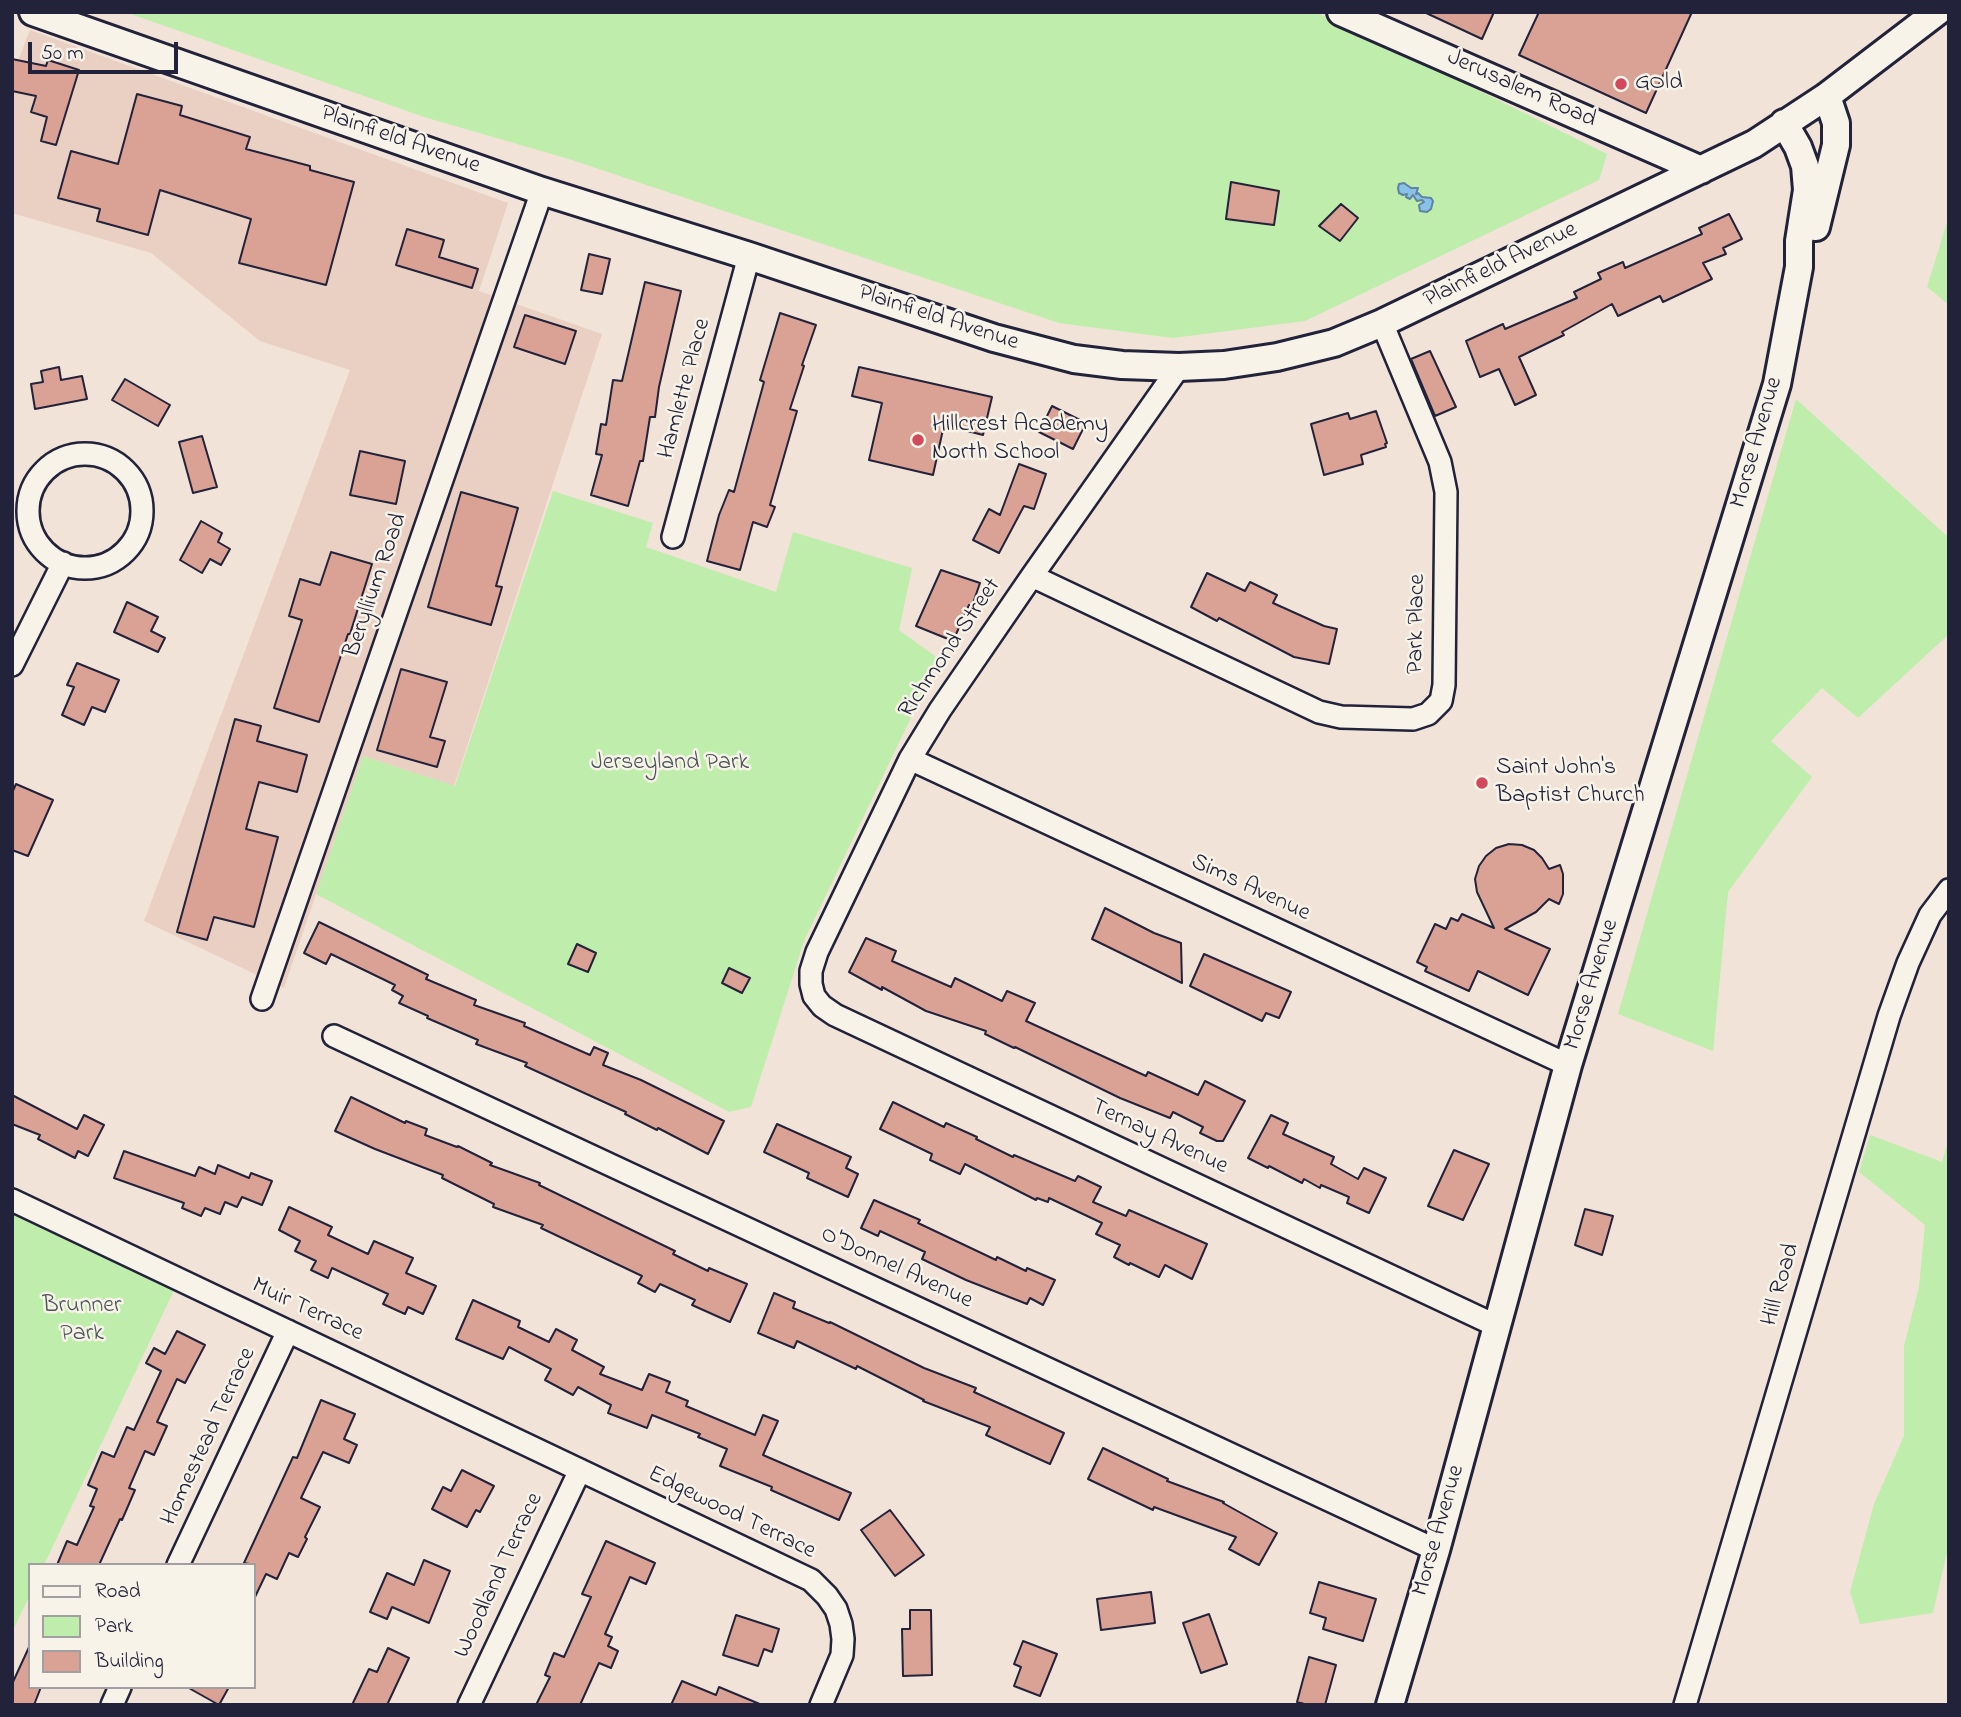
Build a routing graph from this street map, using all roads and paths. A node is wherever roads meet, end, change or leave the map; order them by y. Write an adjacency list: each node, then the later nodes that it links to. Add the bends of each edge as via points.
1 (33, 12): 7 (street, Plainfield Avenue)
2 (1341, 12): 6 (street, Jerusalem Road)
3 (1937, 12): 4 (street, Plainfield Avenue)
4 (1827, 96): 5 (street, Plainfield Avenue); 9 (street, Morse Avenue, via 1836,123 1836,145 1812,245)
5 (1784, 123): 6 (street, Plainfield Avenue); 9 (street, Morse Avenue, via 1805,166)
6 (1701, 170): 10 (street, Plainfield Avenue)
7 (542, 191): 8 (street, Plainfield Avenue); 19 (street, Beryllium Road)
8 (749, 256): 11 (street, Plainfield Avenue, via 1033,349 1074,359); 12 (street, Hamlette Place)
9 (1799, 267): 21 (street, Morse Avenue, via 1777,384)
10 (1382, 323): 11 (street, Plainfield Avenue, via 1335,343 1277,357); 14 (street, Park Place, via 1440,462 1446,492 1444,685 1441,701 1428,714 1413,719 1341,718 1319,712)
11 (1179, 367): 14 (street, Richmond Street)
12 (673, 537)
13 (63, 563): 13 (street, via 80,568 109,563 124,553 140,528 141,498 134,482 108,459 90,454 61,459 39,478 31,494 31,530 52,558); 15 (street)
14 (1032, 576): 16 (street, Richmond Street)
15 (12, 666)
16 (910, 760): 18 (street, Richmond Street, via 817,951); 21 (street, Sims Avenue)
17 (1949, 890): 33 (street, Hill Road, via 1930,915 1889,1016)
18 (811, 984): 23 (street, Ternay Avenue, via 814,996 835,1015)
19 (262, 999)
20 (334, 1036): 26 (street, O'Donnel Avenue)
21 (1568, 1065): 23 (street, Morse Avenue)
22 (12, 1200): 24 (street, Muir Terrace)
23 (1497, 1326): 26 (street, Morse Avenue)
24 (288, 1331): 25 (street, Muir Terrace); 27 (street, Homestead Terrace)
25 (580, 1470): 30 (street, Woodland Terrace); 31 (street, Edgewood Terrace, via 811,1580 836,1609 843,1639 842,1655)
26 (1436, 1549): 32 (street, Morse Avenue)
27 (179, 1563)
28 (119, 1689): 29 (street)
29 (112, 1705)
30 (469, 1705)
31 (821, 1705)
32 (1390, 1705)
33 (1685, 1705)

